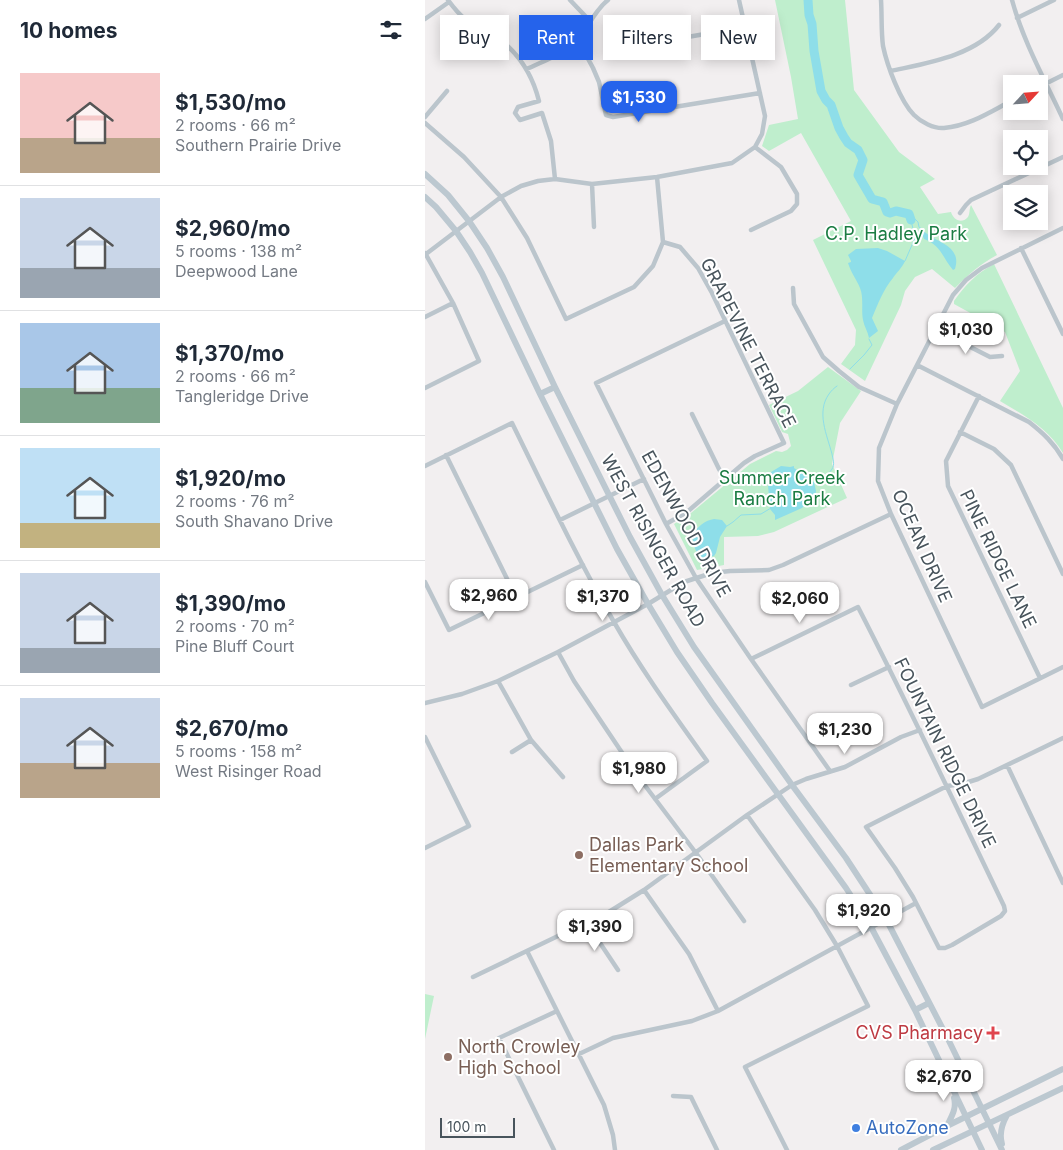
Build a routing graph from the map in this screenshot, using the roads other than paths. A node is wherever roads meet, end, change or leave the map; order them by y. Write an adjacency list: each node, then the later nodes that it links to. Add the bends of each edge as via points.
1 (570, 0): 8 (street)
2 (608, 0): 10 (street)
3 (739, 0): 9 (street)
4 (881, 0): 18 (street, via 883,44)
5 (1012, 0): 11 (street)
6 (1054, 0): 11 (street)
7 (448, 1): 12 (street); 17 (street, via 467,21 491,32 515,52)
8 (584, 15)
9 (743, 15)
10 (593, 17)
11 (1017, 18): 19 (street)
12 (425, 19)
13 (999, 26): 18 (street, via 993,34 964,51)
14 (546, 60): 17 (street)
15 (589, 60): 24 (street, via 599,82 607,115 613,118)
16 (753, 60): 24 (street)
17 (527, 69): 25 (street)
18 (891, 71): 26 (street, via 909,110 937,128 967,123)
19 (1042, 75)
20 (1063, 75): 21 (street)
21 (1048, 82)
22 (1048, 87): 29 (street)
23 (447, 91): 28 (street)
24 (760, 93): 31 (street, via 765,116 762,134)
25 (539, 102): 27 (street); 27 (street, via 518,107 515,113 520,120)
26 (1003, 105)
27 (542, 113): 35 (street, via 551,142)
28 (425, 117)
29 (1063, 119)
30 (425, 122): 38 (street)
31 (755, 147): 34 (street, via 732,163); 43 (street, via 781,167 797,194 797,204 791,211)
32 (1063, 157): 39 (street, via 971,200)
33 (425, 174): 40 (main road, WEST RISINGER ROAD)
34 (657, 177): 36 (street); 45 (street)
35 (555, 179): 36 (street); 38 (street, via 521,186)
36 (592, 184): 41 (street)
37 (425, 197): 44 (main road, WEST RISINGER ROAD)
38 (501, 197): 40 (street); 45 (street, via 527,238 566,320 634,287 653,266)
39 (960, 213)
40 (469, 221): 44 (street); 56 (main road, WEST RISINGER ROAD, via 503,277)
41 (594, 227)
42 (1063, 228): 46 (street, OCEAN DRIVE)
43 (751, 230)
44 (456, 231): 47 (street); 58 (main road, WEST RISINGER ROAD, via 482,273)
45 (663, 242): 51 (street, GRAPEVINE TERRACE, via 680,247 698,268)
46 (1021, 248): 52 (street, OCEAN DRIVE, via 981,268 967,280 953,295); 53 (street)
47 (425, 253): 49 (street)
48 (793, 288): 60 (street, via 795,304 823,357 859,387)
49 (453, 303): 50 (street); 57 (street, via 479,361)
50 (425, 316)
51 (725, 322): 66 (street, EDENWOOD DRIVE, via 596,383); 67 (street, GRAPEVINE TERRACE, via 784,443 755,456)
52 (935, 329): 54 (street, via 990,357); 55 (street, OCEAN DRIVE)
53 (1063, 334)
54 (1002, 356)
55 (917, 365): 59 (street); 60 (street, OCEAN DRIVE)
56 (555, 387): 58 (main road); 68 (main road, WEST RISINGER ROAD)
57 (425, 388)
58 (540, 394): 69 (main road, WEST RISINGER ROAD)
59 (979, 396): 62 (street, PINE RIDGE LANE); 64 (street, via 1029,422 1044,434)
60 (897, 404): 70 (street, OCEAN DRIVE, via 879,448 878,481)
61 (692, 414): 67 (street)
62 (960, 432): 74 (street, via 994,449 1011,465); 85 (street, PINE RIDGE LANE, via 946,461 948,486)
63 (446, 456): 65 (street); 71 (street, via 512,423); 78 (street)
64 (1063, 458)
65 (425, 466)
66 (643, 479): 68 (street); 72 (street, EDENWOOD DRIVE)
67 (725, 479): 72 (street, via 687,512)
68 (609, 495): 69 (street); 77 (main road, WEST RISINGER ROAD)
69 (593, 503): 71 (street); 79 (main road, WEST RISINGER ROAD)
70 (891, 514): 75 (street, via 769,570 721,572); 85 (street, OCEAN DRIVE, via 981,706)
71 (560, 520): 73 (street)
72 (666, 524): 75 (street, EDENWOOD DRIVE)
73 (583, 565): 78 (street); 80 (street)
74 (1063, 574)
75 (697, 578): 77 (street); 82 (street, EDENWOOD DRIVE)
76 (425, 582): 78 (street, via 449,630)
77 (662, 595): 79 (street); 97 (main road, WEST RISINGER ROAD, via 694,647)
78 (516, 597)
79 (648, 604): 80 (street); 99 (main road, WEST RISINGER ROAD, via 692,674)
80 (614, 622): 81 (street); 100 (street, via 644,672 707,761)
81 (558, 652): 86 (street); 100 (street, via 574,681)
82 (751, 659): 83 (street, FOUNTAIN RIDGE DRIVE, via 858,607); 95 (street, EDENWOOD DRIVE)
83 (889, 667): 87 (street); 89 (street, FOUNTAIN RIDGE DRIVE)
84 (1063, 667): 85 (street, OCEAN DRIVE)
85 (1040, 678)
86 (498, 681): 88 (street); 92 (street)
87 (851, 685)
88 (425, 703)
89 (920, 730): 95 (street, via 845,767); 98 (street, FOUNTAIN RIDGE DRIVE)
90 (425, 737): 102 (street, via 469,826)
91 (1063, 738): 94 (street)
92 (531, 740): 93 (street); 96 (street)
93 (512, 752)
94 (1007, 765): 98 (street, via 968,783); 104 (street)
95 (830, 771): 97 (street)
96 (563, 777)
97 (792, 785): 99 (street); 107 (main road, WEST RISINGER ROAD)
98 (947, 786): 106 (street, via 866,827); 106 (street, FOUNTAIN RIDGE DRIVE, via 1005,911 952,945 939,948)
99 (778, 794): 101 (street); 110 (main road, WEST RISINGER ROAD)
100 (655, 798): 103 (street)
101 (747, 815): 103 (street); 111 (street)
102 (425, 848)
103 (696, 853): 105 (street); 108 (street)
104 (1063, 883)
105 (644, 890): 109 (street); 118 (street, via 689,954)
106 (916, 903): 107 (street)
107 (886, 919): 110 (street); 115 (main road, WEST RISINGER ROAD)
108 (744, 921)
109 (588, 925): 112 (street); 113 (street)
110 (871, 928): 111 (street); 116 (main road, WEST RISINGER ROAD)
111 (837, 946): 118 (street); 133 (street, via 868,1006 745,1066)
112 (527, 951): 114 (street); 117 (street)
113 (618, 970)
114 (473, 977)
115 (929, 1003): 116 (main road); 124 (main road, WEST RISINGER ROAD)
116 (915, 1010): 121 (main road, WEST RISINGER ROAD)
117 (557, 1011): 119 (street); 130 (street, via 499,1038)
118 (718, 1011): 119 (street, via 692,1021 613,1038)
119 (579, 1054): 131 (street, via 604,1105)
120 (1063, 1069): 124 (main road)
121 (947, 1078): 126 (main road, WEST RISINGER ROAD); 128 (main road, via 955,1104)
122 (1063, 1088): 125 (main road)
123 (673, 1096): 132 (street, via 691,1097)
124 (982, 1109): 126 (main road); 127 (main road, WEST RISINGER ROAD)
125 (1008, 1114): 127 (main road); 137 (main road, via 1000,1137)
126 (966, 1117): 128 (main road); 129 (main road, WEST RISINGER ROAD)
127 (989, 1123): 129 (main road); 137 (main road, WEST RISINGER ROAD)
128 (947, 1126): 134 (main road)
129 (973, 1131): 135 (main road); 136 (main road, WEST RISINGER ROAD)
130 (555, 1150)
131 (615, 1150)
132 (717, 1150)
133 (787, 1150)
134 (901, 1150)
135 (933, 1150)
136 (982, 1150)
137 (1003, 1150)

